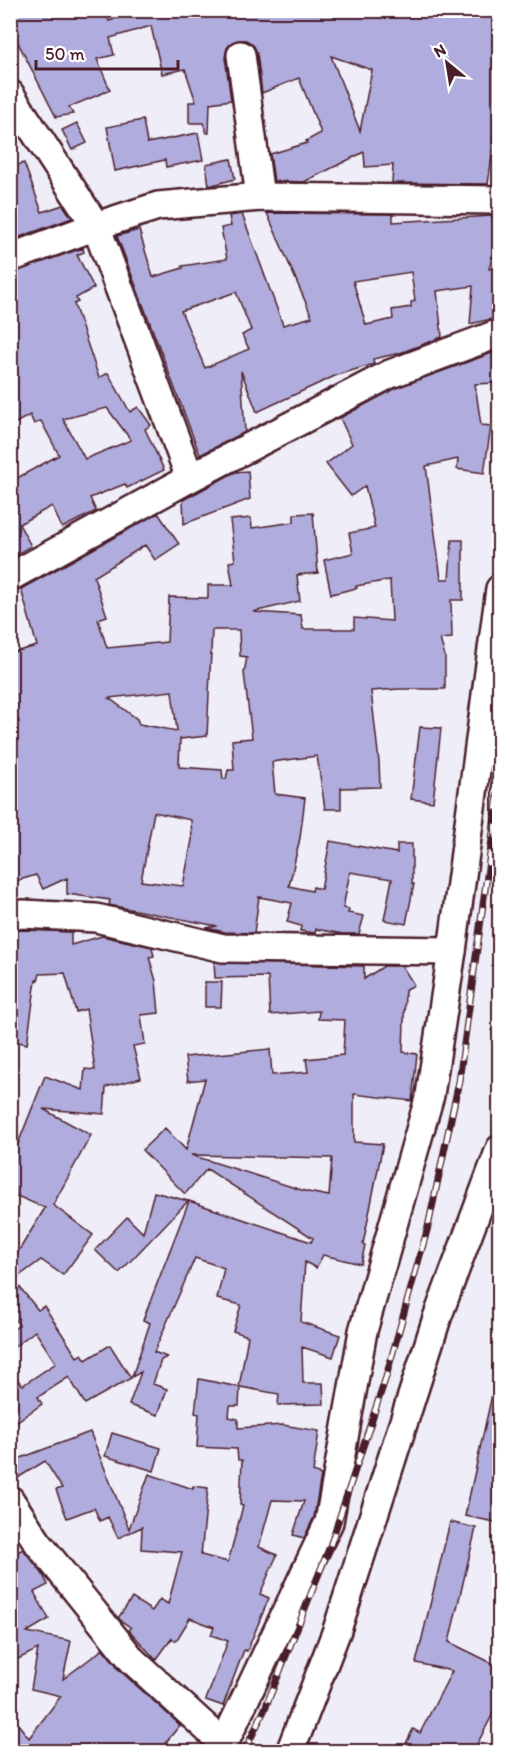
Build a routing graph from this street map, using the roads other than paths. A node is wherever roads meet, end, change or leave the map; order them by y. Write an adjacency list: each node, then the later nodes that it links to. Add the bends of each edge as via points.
1 (241, 55): 3 (street)
2 (10, 94): 5 (street)
3 (260, 197): 4 (street); 5 (street, via 158,206)
4 (500, 201)
5 (96, 226): 6 (street); 8 (street)
6 (10, 258)
7 (500, 333): 8 (street, via 390,374)
8 (190, 478): 9 (street)
9 (10, 577)
10 (500, 589): 12 (street)
11 (10, 916): 12 (street, via 96,918 223,948)
12 (452, 951): 15 (street, via 430,1095 363,1331 329,1522)
13 (500, 1149): 16 (street, via 437,1318 337,1630)
14 (10, 1500): 15 (street, via 38,1543 133,1661)
15 (222, 1748)
16 (290, 1752)

